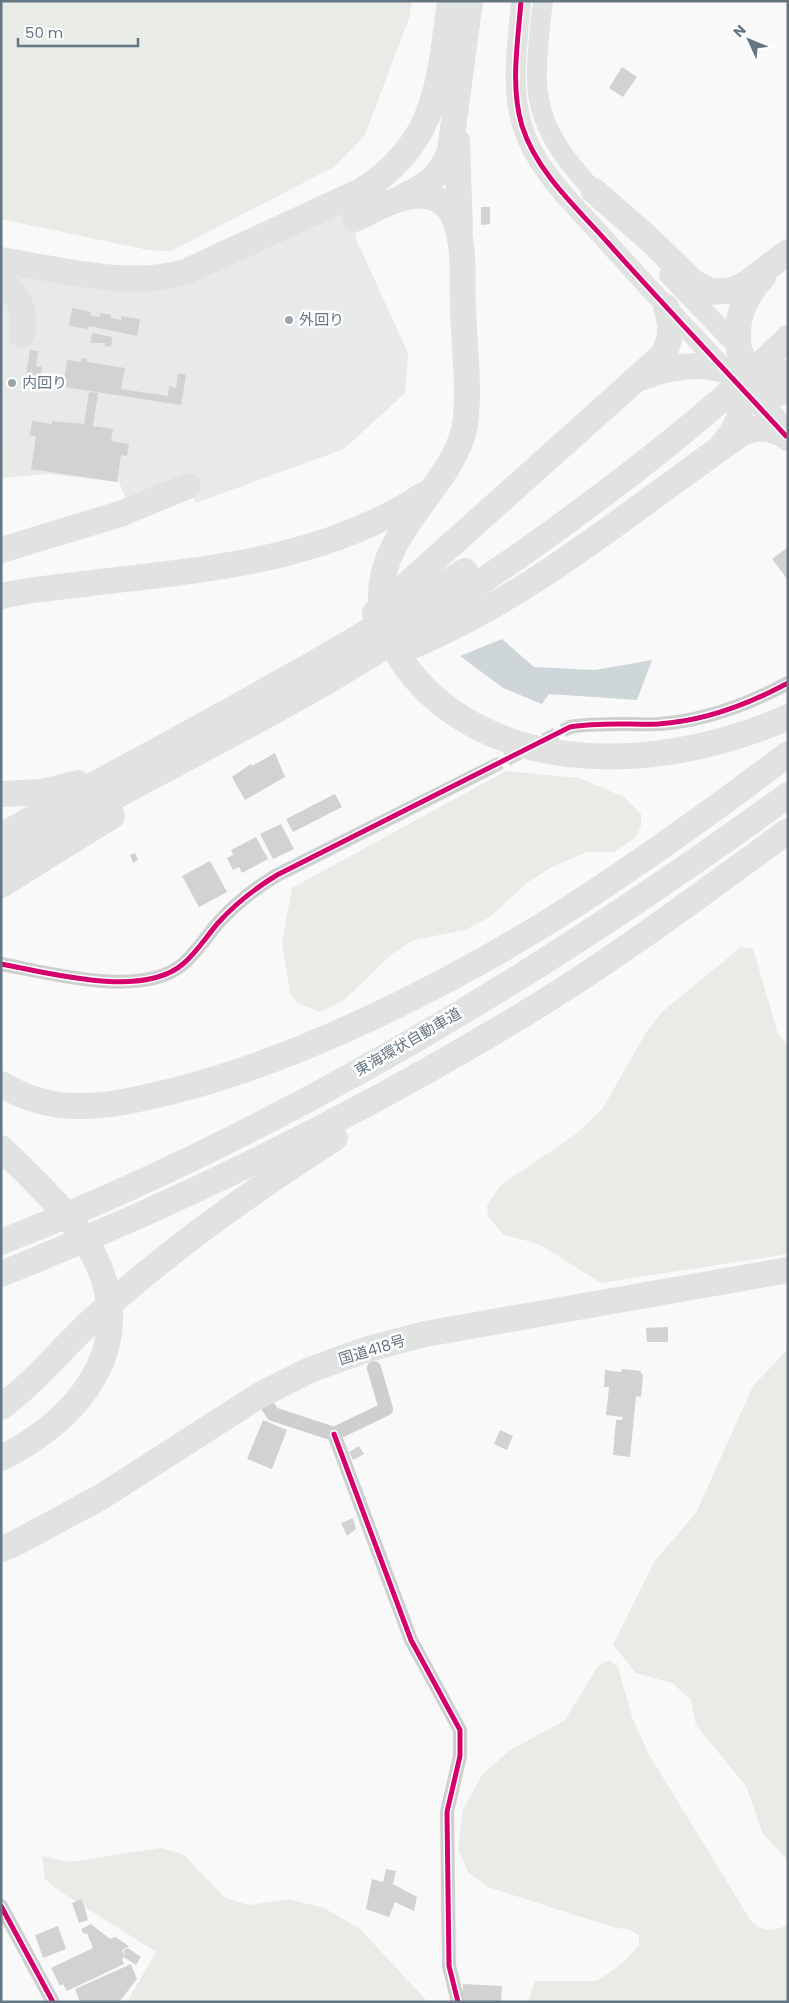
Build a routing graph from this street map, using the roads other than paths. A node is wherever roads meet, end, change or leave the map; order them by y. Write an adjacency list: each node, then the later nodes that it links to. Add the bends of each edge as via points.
1 (450, 1): 11 (highway, via 437,88 426,121 400,159 361,191 170,277 123,279)
2 (470, 1): 5 (highway)
3 (521, 1): 13 (street, via 516,87 522,126 529,143 549,176)
4 (543, 1): 6 (street, via 537,63 539,101 554,140)
5 (456, 113): 7 (highway, via 450,151 439,173 421,188); 9 (highway)
6 (594, 191): 10 (highway, via 693,282 712,292 734,290); 16 (street)
7 (398, 200): 8 (highway); 9 (highway, via 423,196 439,200 454,216)
8 (355, 219)
9 (461, 239): 21 (highway, via 466,419 458,447)
10 (788, 252): 16 (highway, via 748,296 739,319)
11 (1, 260)
12 (1, 283): 15 (highway, via 12,290 21,304 24,318)
13 (666, 308): 16 (street); 17 (highway, via 670,320 670,343 664,355)
14 (782, 334): 25 (highway, via 705,402)
15 (22, 335)
16 (736, 363): 17 (highway, via 694,364 658,371); 18 (highway); 18 (highway, via 779,374); 19 (street); 20 (highway, via 740,419 734,432)
17 (638, 379): 25 (highway)
18 (780, 393): 19 (highway)
19 (787, 437): 20 (highway, via 772,429 752,429)
20 (719, 449): 25 (highway, via 582,550 462,622 418,644)
21 (439, 482): 24 (highway, via 384,518 295,552 217,568); 27 (highway, via 404,532 386,565 381,596 382,613 393,646 409,671 448,708 480,728 521,744 596,756 656,754 690,748)
22 (188, 486): 23 (highway, via 120,514)
23 (1, 550)
24 (1, 596)
25 (327, 668): 29 (highway); 31 (highway)
26 (788, 683): 28 (street, via 751,702 708,717 659,724)
27 (788, 717)
28 (570, 727)
29 (226, 738): 37 (highway); 38 (highway, via 72,843)
30 (788, 754): 41 (highway, via 681,833 547,922 427,988 315,1041 223,1077 145,1098 108,1104 77,1106 48,1103 24,1096)
31 (140, 762): 33 (highway, via 70,786 42,792); 36 (highway)
32 (488, 769): 39 (street, via 256,888 234,907 182,965 164,974 132,982 92,981)
33 (1, 794)
34 (788, 795): 45 (highway, 東海環状自動車道, via 596,927 389,1054 156,1175)
35 (788, 831): 40 (highway, via 649,932)
36 (1, 836)
37 (1, 860)
38 (1, 885)
39 (1, 964)
40 (543, 1002): 47 (highway, via 445,1061 319,1130 178,1198); 50 (highway, via 219,1216 158,1262)
41 (1, 1084)
42 (1, 1148): 44 (highway)
43 (1, 1170): 44 (highway)
44 (53, 1202): 52 (highway, via 90,1248 102,1272 109,1304 109,1335 97,1372 79,1399 41,1435)
45 (1, 1242)
46 (788, 1270): 49 (highway, 国道418号, via 425,1334 368,1349 310,1370)
47 (1, 1274)
48 (374, 1368): 51 (street, via 386,1409)
49 (260, 1394): 51 (street, via 273,1414); 53 (highway, 国道418号, via 102,1497)
50 (1, 1407)
51 (334, 1434): 56 (street, via 411,1640 460,1730 460,1756 447,1812 449,1966)
52 (1, 1458)
53 (1, 1549)
54 (1, 1906): 55 (street)
55 (53, 2002)
56 (458, 2002)

